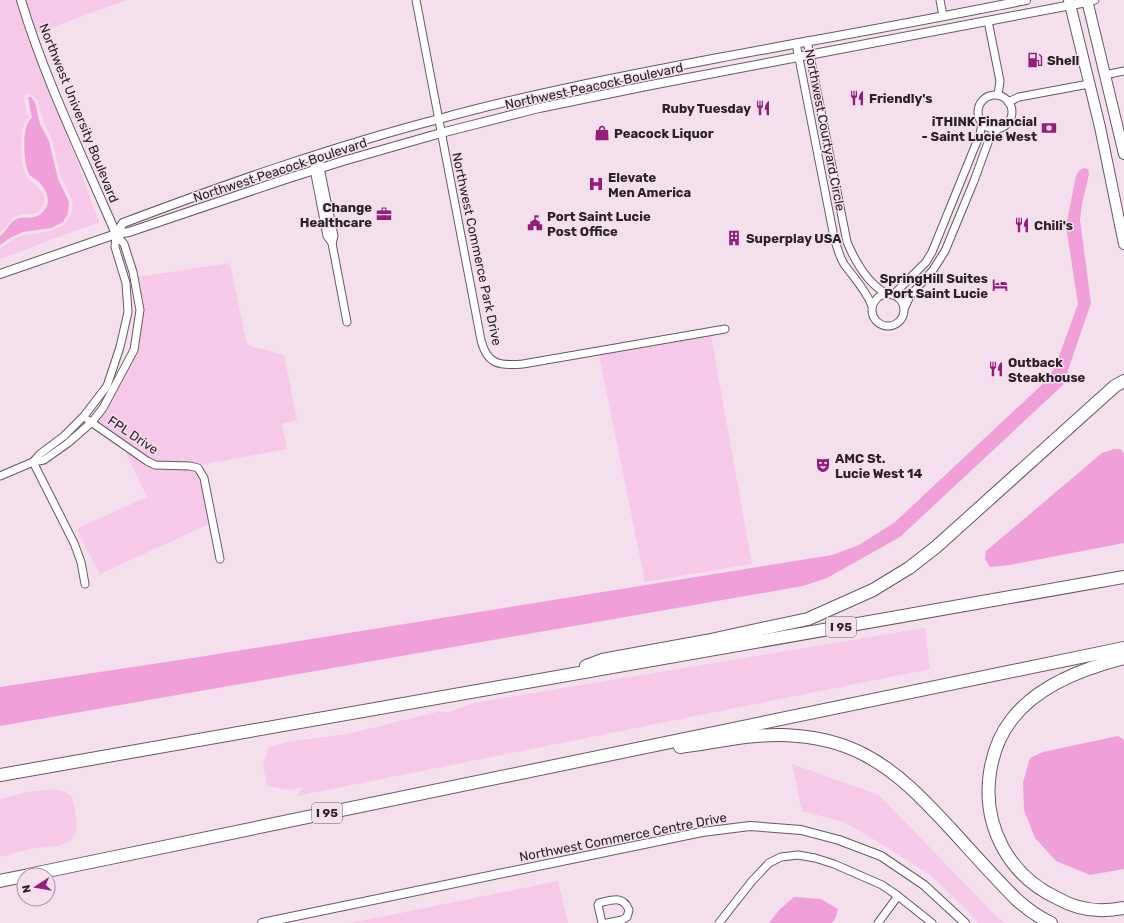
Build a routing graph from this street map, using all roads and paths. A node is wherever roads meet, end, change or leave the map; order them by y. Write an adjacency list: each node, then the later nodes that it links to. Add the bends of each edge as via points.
1 (21, 0): 29 (street, Northwest University Boulevard, via 66,120)
2 (416, 0): 18 (street, Northwest Commerce Park Drive)
3 (940, 0): 7 (street)
4 (1026, 0): 7 (street, Northwest Peacock Boulevard)
5 (1090, 1): 6 (street, Northwest Peacock Boulevard); 14 (main road)
6 (1070, 3): 8 (street, Northwest Peacock Boulevard); 15 (main road)
7 (943, 16): 9 (street, Northwest Peacock Boulevard)
8 (988, 21): 11 (street, Northwest Peacock Boulevard); 16 (street, via 1000,81)
9 (808, 41): 10 (street, Northwest Peacock Boulevard); 11 (street, Northwest Courtyard Circle)
10 (796, 43): 12 (street, Northwest Courtyard Circle); 18 (street, Northwest Peacock Boulevard, via 584,84)
11 (810, 54): 12 (street, Northwest Peacock Boulevard); 22 (street, Northwest Courtyard Circle)
12 (799, 57): 21 (street, Northwest Peacock Boulevard, via 546,107); 23 (street, Northwest Courtyard Circle)
13 (1124, 71): 14 (street)
14 (1105, 75): 25 (main road)
15 (1089, 84): 17 (street, via 1020,97); 30 (main road)
16 (998, 95): 17 (street); 19 (street, via 987,96 980,104 978,115)
17 (1008, 102): 20 (street, via 1011,118 1003,127)
18 (439, 118): 21 (street, Northwest Commerce Park Drive); 24 (street, Northwest Peacock Boulevard)
19 (982, 124): 20 (street); 27 (street)
20 (997, 129): 28 (street, via 990,137)
21 (441, 133): 26 (street, Northwest Peacock Boulevard); 36 (street, Northwest Commerce Park Drive, via 483,350 497,364 523,364)
22 (825, 134): 23 (street); 32 (street, Northwest Courtyard Circle, via 847,242 860,267 880,290)
23 (813, 136): 33 (street, Northwest Courtyard Circle, via 838,252 868,295)
24 (375, 137): 26 (street, via 365,145 322,158 317,162); 29 (street, Northwest Peacock Boulevard, via 215,189 123,223)
25 (1124, 154)
26 (317, 169): 29 (street, Northwest Peacock Boulevard, via 128,233); 35 (street, via 327,236 332,243)
27 (952, 204): 28 (street); 32 (street, via 926,262)
28 (963, 208): 34 (street, via 945,252 934,270 910,296)
29 (116, 234): 31 (street, Northwest Peacock Boulevard); 38 (street, via 115,248 126,283 128,312 107,386); 39 (street, via 124,244 133,272 140,310 134,350 103,408)
30 (1124, 244)
31 (0, 274)
32 (890, 294): 33 (street, via 881,295); 34 (street, via 899,299)
33 (872, 306): 34 (street, via 875,320 881,325 889,326 902,318)
34 (904, 309)
35 (347, 322)
36 (725, 329)
37 (1124, 381): 47 (highway, via 1115,386 936,547 909,568 873,590 808,620 602,660)
38 (84, 416): 39 (street, FPL Drive); 40 (street)
39 (92, 422): 40 (street, via 68,444 44,460); 42 (street, FPL Drive, via 155,465 198,468 204,478)
40 (33, 462): 41 (street); 44 (street, via 74,543)
41 (0, 476)
42 (220, 559)
43 (1124, 577): 47 (highway, I 95)
44 (85, 584)
45 (1124, 648): 48 (highway, I 95)
46 (1124, 658): 54 (highway, via 1078,672 1028,703 1012,719 999,740 988,788 990,812 996,835 1009,859 1028,880 1046,893 1067,903 1106,910)
47 (559, 676): 49 (highway, I 95)
48 (627, 751): 50 (highway, I 95); 62 (highway, via 782,735 808,737 863,754 913,789 1016,899)
49 (0, 775)
50 (56, 869)
51 (16, 878): 52 (highway)
52 (0, 881)
53 (898, 896): 58 (street, via 882,885 834,864 798,855 781,857 770,863 752,881); 59 (street); 60 (street)
54 (1124, 908)
55 (262, 923): 61 (street, Northwest Commerce Centre Drive, via 702,832 750,826 801,830 839,840 881,856 924,885)
56 (602, 923): 57 (street, via 599,903 612,900 624,902 629,910 627,917)
57 (607, 923)
58 (719, 923)
59 (878, 923)
60 (932, 923)
61 (965, 923)
62 (1051, 923)

